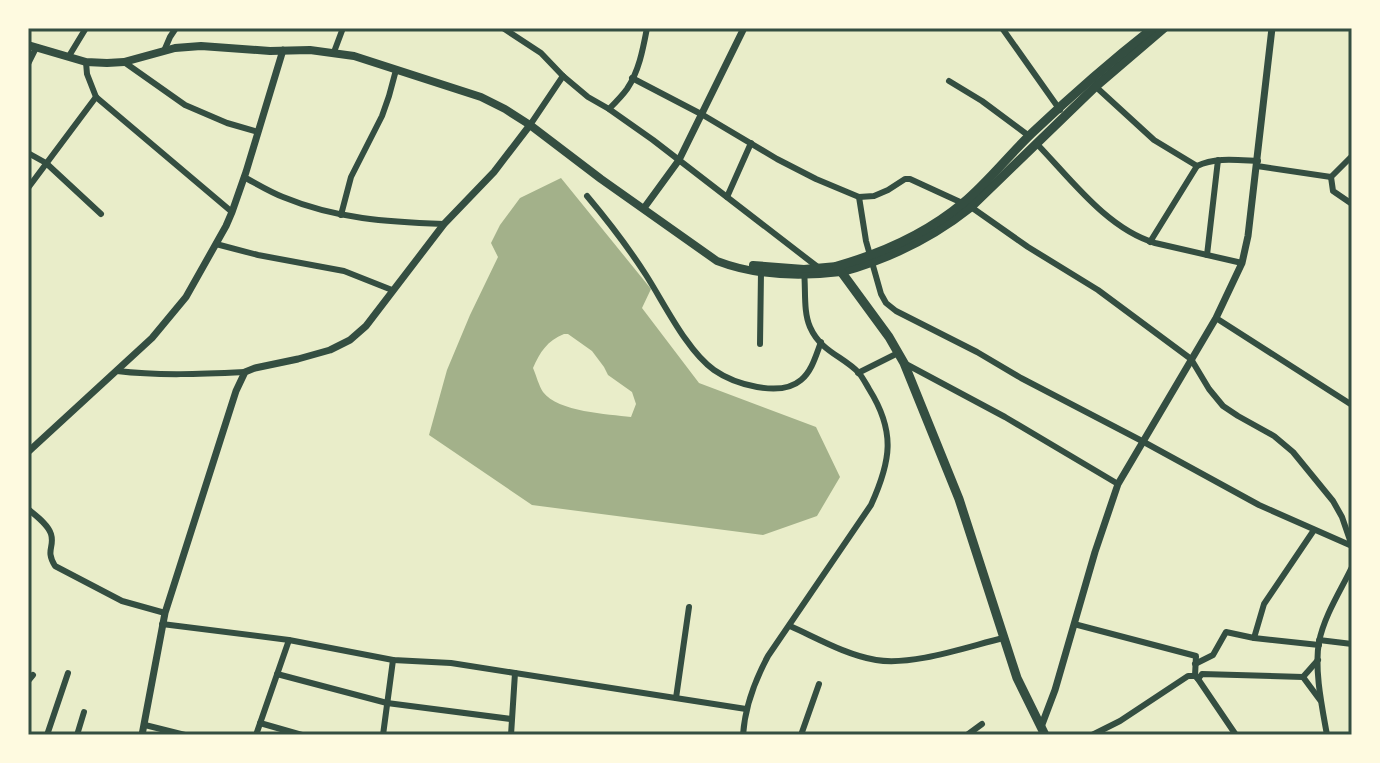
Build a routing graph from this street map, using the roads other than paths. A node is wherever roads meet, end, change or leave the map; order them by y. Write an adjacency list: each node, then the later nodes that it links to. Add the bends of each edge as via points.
1 (86, 28): 16 (street)
2 (176, 28): 14 (street)
3 (343, 28): 15 (street)
4 (503, 28): 21 (street, via 541,53)
5 (647, 28): 22 (street)
6 (744, 28): 28 (street)
7 (1002, 28): 27 (street)
8 (1153, 28): 11 (main road)
9 (1164, 28): 11 (main road)
10 (1272, 28): 38 (street)
11 (1143, 40): 24 (main road)
12 (32, 46): 16 (main road); 19 (street)
13 (283, 50): 14 (main road, via 201,46); 15 (main road); 30 (street)
14 (164, 51): 18 (main road)
15 (334, 52): 20 (main road)
16 (69, 56): 17 (main road)
17 (86, 62): 18 (main road); 25 (street)
18 (124, 62): 30 (street, via 185,105)
19 (28, 64)
20 (396, 70): 29 (main road, via 481,97); 51 (street, via 382,116 351,177)
21 (563, 76): 26 (street); 29 (street)
22 (632, 78): 26 (street); 28 (street)
23 (949, 81): 31 (street)
24 (1092, 84): 27 (main road); 39 (street, via 1154,140)
25 (96, 97): 37 (street); 49 (street)
26 (609, 109): 35 (street)
27 (1062, 112): 31 (main road)
28 (703, 115): 32 (street); 35 (street)
29 (530, 125): 48 (main road); 52 (street)
30 (258, 132): 40 (street)
31 (1033, 140): 47 (main road); 53 (street, via 1123,229)
32 (751, 143): 44 (street); 45 (street)
33 (28, 153): 37 (street)
34 (1352, 156): 41 (street)
35 (679, 160): 44 (street); 48 (street)
36 (1218, 160): 38 (street); 39 (street); 55 (street)
37 (46, 163): 42 (street); 50 (street)
38 (1257, 164): 41 (street); 58 (street)
39 (1197, 166): 53 (street)
40 (244, 177): 49 (street); 51 (street, via 281,197)
41 (1331, 177): 46 (street, via 1333,191)
42 (28, 188)
43 (587, 196): 65 (street, via 714,370 750,386 790,386 810,370)
44 (727, 197): 59 (street)
45 (859, 197): 47 (street, via 874,196 910,179); 56 (street)
46 (1352, 204)
47 (968, 205): 56 (main road); 68 (street)
48 (644, 208): 57 (main road)
49 (232, 212): 54 (street)
50 (101, 214)
51 (341, 215): 52 (street)
52 (444, 224): 63 (street)
53 (1150, 242): 55 (street)
54 (216, 244): 63 (street, via 344,271); 70 (street, via 175,312)
55 (1207, 255): 58 (street)
56 (871, 260): 60 (main road); 74 (street, via 881,294 896,311)
57 (717, 261): 61 (main road); 62 (main road)
58 (1242, 263): 64 (street)
59 (819, 268): 60 (main road); 62 (main road)
60 (839, 269): 62 (main road); 67 (main road)
61 (761, 272): 62 (main road); 66 (street)
62 (804, 272): 65 (street, via 809,325)
63 (392, 290): 71 (street, via 350,340)
64 (1216, 318): 68 (street); 73 (street)
65 (821, 342): 72 (street)
66 (760, 344)
67 (898, 353): 69 (main road); 72 (street)
68 (1191, 359): 74 (street); 79 (street, via 1223,406 1293,452 1333,501)
69 (904, 363): 76 (street); 86 (main road, via 959,499)
70 (117, 371): 71 (street); 75 (street)
71 (245, 372): 82 (street)
72 (858, 373): 85 (street, via 886,424 883,479)
73 (1352, 405)
74 (1142, 441): 76 (street); 78 (street)
75 (28, 452)
76 (1118, 484): 84 (street)
77 (28, 509): 82 (street, via 52,534 49,551 55,566 122,601)
78 (1314, 530): 79 (street); 87 (street, via 1264,604)
79 (1352, 546)
80 (1352, 567): 89 (street)
81 (689, 607): 100 (street)
82 (165, 613): 83 (street)
83 (162, 624): 88 (street); 108 (street)
84 (1074, 624): 93 (street, via 1196,656); 109 (street)
85 (790, 626): 86 (street, via 855,655 886,661); 103 (street, via 756,678)
86 (1003, 638): 109 (main road)
87 (1254, 638): 89 (street); 93 (street, via 1226,632 1213,655)
88 (289, 640): 91 (street); 96 (street)
89 (1319, 643): 90 (street); 92 (street)
90 (1352, 644)
91 (393, 660): 95 (street); 101 (street)
92 (1318, 660): 97 (street); 102 (street)
93 (1195, 664): 98 (street)
94 (68, 673): 110 (street)
95 (515, 673): 100 (street); 105 (street)
96 (277, 674): 101 (street); 106 (street)
97 (1303, 677): 98 (street); 102 (street)
98 (1196, 678): 121 (street, via 1182,679); 122 (street)
99 (819, 684): 119 (street)
100 (676, 698): 103 (street)
101 (387, 703): 105 (street); 116 (street)
102 (1322, 703): 123 (street)
103 (746, 709): 118 (street)
104 (84, 712): 111 (street)
105 (511, 719): 117 (street)
106 (260, 723): 114 (street); 115 (street)
107 (982, 724): 120 (street)
108 (145, 725): 112 (street); 113 (street)
109 (1043, 732)
110 (47, 735)
111 (77, 735)
112 (142, 735)
113 (185, 735)
114 (256, 735)
115 (302, 735)
116 (383, 735)
117 (511, 735)
118 (743, 735)
119 (801, 735)
120 (967, 735)
121 (1092, 735)
122 (1236, 735)
123 (1327, 735)

